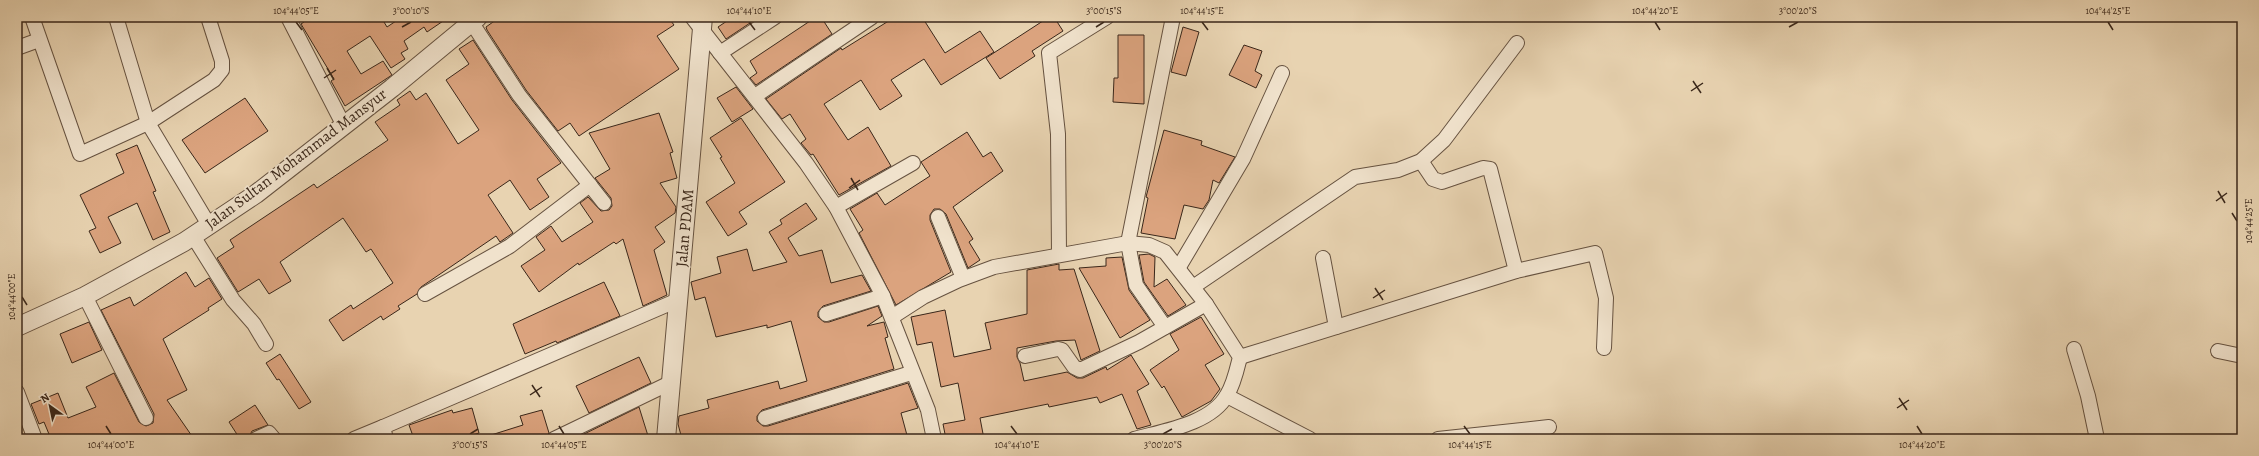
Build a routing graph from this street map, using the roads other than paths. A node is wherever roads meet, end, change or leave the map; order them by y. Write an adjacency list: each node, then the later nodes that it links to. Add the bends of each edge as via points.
1 (32, 17): 11 (street)
2 (116, 17): 17 (street)
3 (208, 17): 17 (street, via 222,61 222,70 214,80)
4 (288, 17): 18 (street)
5 (775, 17): 14 (street)
6 (872, 17): 16 (street)
7 (1107, 17): 28 (street, via 1049,53 1058,134)
8 (1173, 17): 27 (street)
9 (475, 20): 18 (street, Jalan Sultan Mohammad Mansyur, via 392,88); 21 (street, via 519,94)
10 (699, 21): 14 (street); 37 (street, Jalan PDAM)
11 (39, 40): 13 (street); 17 (street, via 80,154)
12 (1516, 43): 19 (street, via 1444,140)
13 (17, 48)
14 (720, 53): 16 (street)
15 (1282, 72): 30 (street, via 1243,159)
16 (755, 96): 23 (street)
17 (148, 123): 25 (street)
18 (343, 124): 25 (street, Jalan Sultan Mohammad Mansyur, via 256,194)
19 (1421, 161): 31 (street, via 1433,179 1442,182 1483,168 1490,169); 33 (street, via 1398,170 1355,177)
20 (913, 163): 23 (street)
21 (590, 185): 22 (street); 34 (street, via 510,246)
22 (604, 203)
23 (836, 207): 36 (street)
24 (938, 217): 32 (street)
25 (209, 225): 26 (street, Jalan Sultan Mohammad Mansyur)
26 (193, 236): 35 (street, Jalan Sultan Mohammad Mansyur); 44 (street, via 233,300 254,324)
27 (1128, 243): 28 (street); 30 (street, via 1149,245 1165,252); 43 (street, via 1136,285)
28 (1059, 254): 32 (street, via 994,267)
29 (1323, 258): 41 (street)
30 (1178, 267): 33 (street)
31 (1516, 271): 41 (street); 45 (street, via 1595,253 1606,298)
32 (963, 278): 40 (street, via 923,297)
33 (1193, 287): 38 (street)
34 (425, 294)
35 (85, 296): 42 (street, Jalan Sultan Mohammad Mansyur); 55 (street)
36 (883, 296): 39 (street); 40 (street)
37 (678, 300): 52 (street, Jalan PDAM); 58 (street)
38 (1206, 304): 43 (street); 50 (street)
39 (826, 314)
40 (892, 317): 51 (street)
41 (1336, 327): 50 (street)
42 (17, 328)
43 (1165, 328): 48 (street, via 1080,370 1074,367 1062,350)
44 (266, 344)
45 (1604, 348)
46 (2074, 349): 70 (street)
47 (2218, 352): 49 (street)
48 (1025, 356)
49 (2242, 356)
50 (1240, 357): 54 (street)
51 (912, 373): 56 (street); 66 (street, via 928,410)
52 (670, 383): 64 (street); 65 (street, Jalan PDAM)
53 (17, 392): 60 (street)
54 (1227, 396): 59 (street, via 1195,422); 68 (street)
55 (146, 418)
56 (765, 418)
57 (1549, 427): 69 (street)
58 (384, 433): 63 (street)
59 (1165, 435): 67 (street)
60 (35, 439)
61 (256, 439): 62 (street, via 269,433)
62 (274, 439)
63 (354, 439)
64 (554, 439)
65 (666, 439)
66 (934, 439)
67 (1134, 439)
68 (1310, 439)
69 (1438, 439)
70 (2097, 439)

